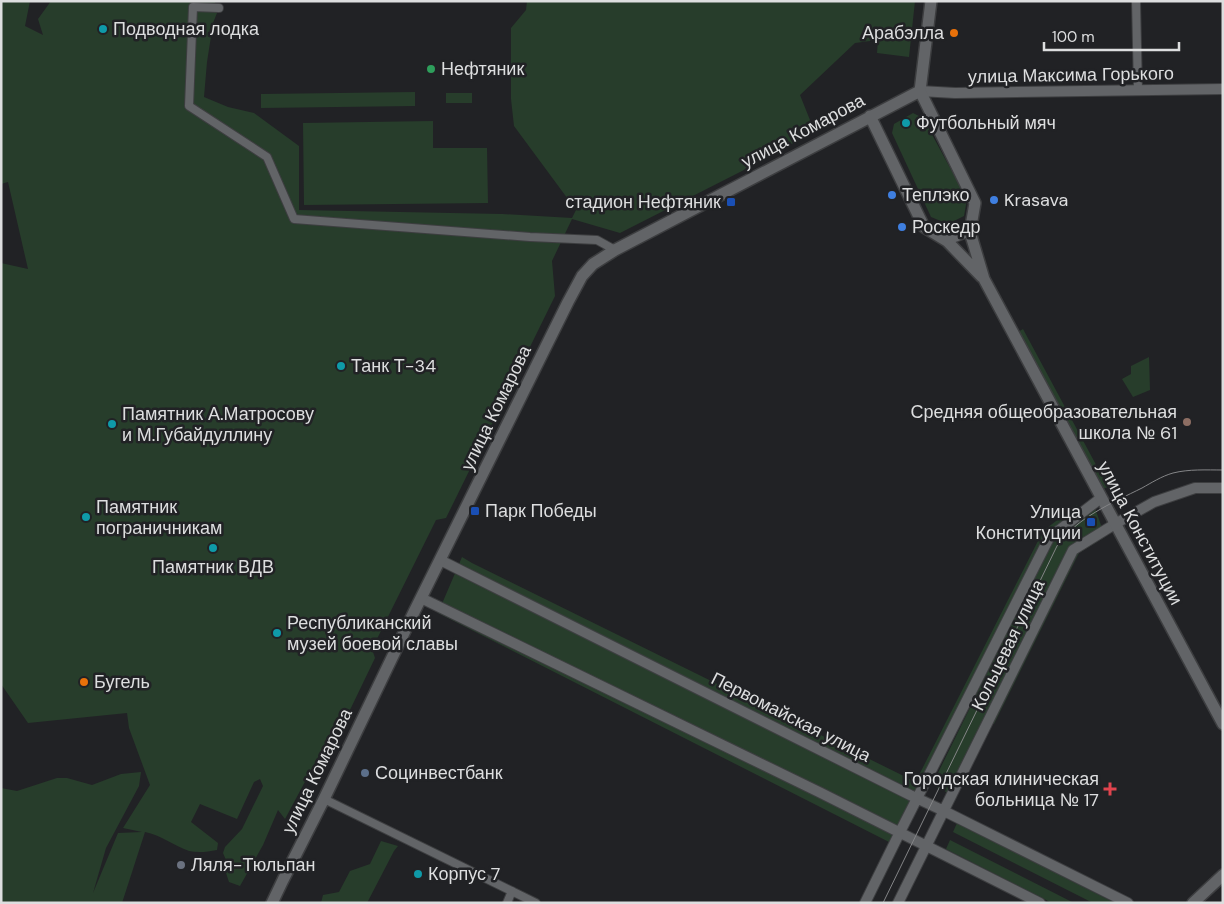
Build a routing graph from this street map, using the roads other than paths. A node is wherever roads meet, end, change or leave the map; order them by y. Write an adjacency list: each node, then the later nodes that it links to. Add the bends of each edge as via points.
1 (931, 1): 6 (main road)
2 (1136, 1): 5 (street)
3 (219, 8): 10 (street, via 193,7 190,106 268,157 294,219 597,240)
4 (1223, 89): 5 (street, улица Максима Горького)
5 (1138, 90): 6 (street, улица Максима Горького)
6 (920, 91): 7 (main road, улица Комарова); 8 (main road, улица Конституции, via 975,202)
7 (870, 116): 9 (main road, улица Конституции, via 924,227); 10 (main road, улица Комарова)
8 (970, 232): 9 (street); 11 (main road, улица Конституции)
9 (947, 241): 11 (main road, улица Конституции)
10 (615, 250): 15 (main road, улица Комарова, via 593,264 582,276)
11 (984, 279): 13 (main road, улица Конституции)
12 (1223, 488): 14 (street, Кольцевая улица, via 1195,488 1154,502)
13 (1101, 498): 14 (main road, улица Конституции); 18 (street, Кольцевая улица, via 1049,538)
14 (1115, 524): 17 (main road, улица Конституции); 20 (street, Кольцевая улица, via 1073,550)
15 (440, 560): 16 (main road, улица Комарова); 18 (street, Первомайская улица)
16 (421, 598): 19 (main road, улица Комарова); 21 (street)
17 (1223, 724)
18 (917, 798): 20 (street, Первомайская улица); 21 (street, Кольцевая улица)
19 (324, 799): 24 (street); 25 (main road, улица Комарова)
20 (944, 811): 22 (street, Кольцевая улица); 31 (street, Первомайская улица)
21 (900, 832): 22 (street); 28 (street, Кольцевая улица)
22 (926, 845): 29 (street, Кольцевая улица); 30 (street)
23 (1223, 875): 32 (main road)
24 (512, 891): 26 (street); 27 (street)
25 (272, 903)
26 (507, 903)
27 (536, 903)
28 (865, 903)
29 (898, 903)
30 (1040, 903)
31 (1128, 903)
32 (1193, 903)

